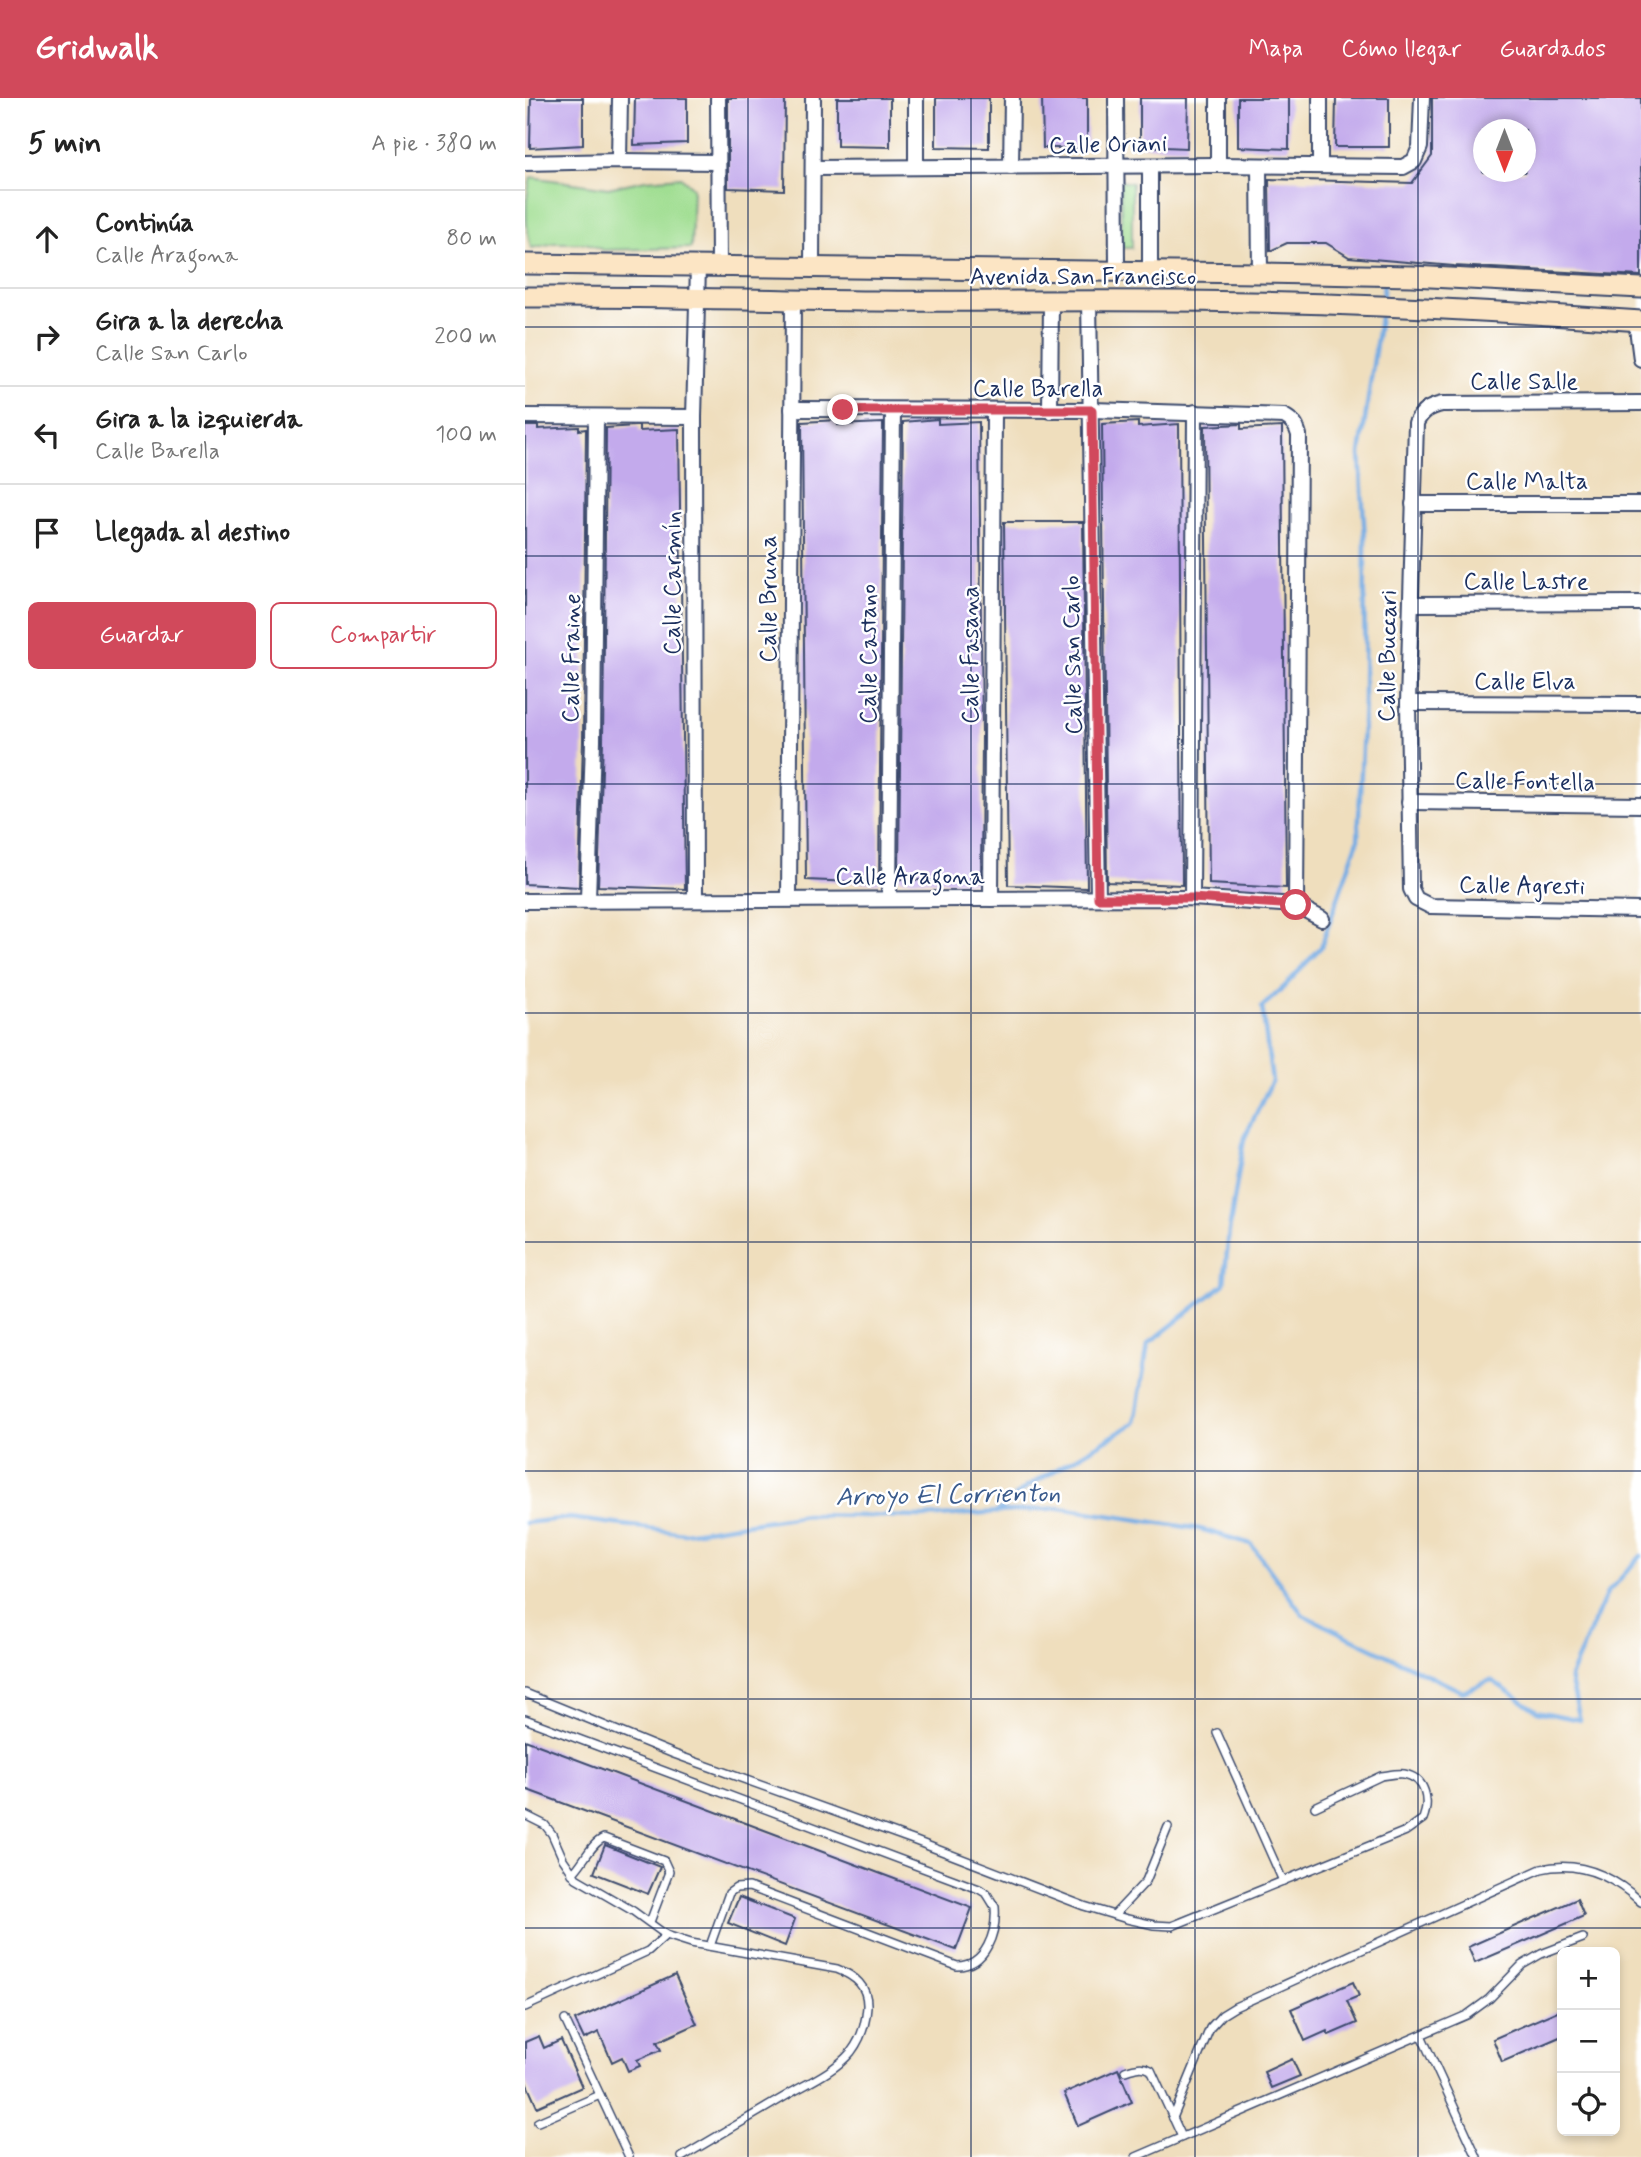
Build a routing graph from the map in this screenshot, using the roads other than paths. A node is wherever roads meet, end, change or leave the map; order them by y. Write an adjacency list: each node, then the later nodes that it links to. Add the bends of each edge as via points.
1 (619, 98): 10 (street)
2 (718, 98): 11 (street)
3 (813, 98): 20 (street)
4 (916, 98): 16 (street)
5 (1012, 98): 17 (street)
6 (1116, 98): 18 (street)
7 (1218, 98): 13 (street)
8 (1320, 98): 15 (street)
9 (1422, 98): 15 (street, Calle Oriani, via 1420,147 1414,161 1403,167)
10 (619, 161): 11 (street); 12 (street)
11 (718, 162): 23 (street)
12 (525, 163)
13 (1218, 165): 14 (street, Calle Oriani); 19 (street, Calle Oriani)
14 (1259, 166): 15 (street, Calle Oriani); 28 (street)
15 (1320, 166)
16 (916, 167): 17 (street, Calle Oriani); 20 (street, Calle Oriani)
17 (1011, 167): 18 (street, Calle Oriani)
18 (1116, 167): 19 (street, Calle Oriani); 26 (street)
19 (1150, 167): 27 (street)
20 (813, 168): 24 (street)
21 (525, 264): 22 (street, Avenida San Francisco)
22 (698, 266): 23 (street, Avenida San Francisco); 31 (street, Calle Carmín)
23 (719, 266): 24 (street, Avenida San Francisco)
24 (812, 266): 25 (street, Avenida San Francisco)
25 (873, 267): 26 (street, Avenida San Francisco); 35 (street)
26 (1117, 270): 27 (street, Avenida San Francisco)
27 (1150, 271): 28 (street, Avenida San Francisco)
28 (1260, 273): 29 (street, Avenida San Francisco)
29 (1641, 288)
30 (525, 297): 31 (street, Avenida San Francisco)
31 (698, 297): 32 (street, Avenida San Francisco); 47 (street, Calle Carmín)
32 (793, 299): 35 (street, Avenida San Francisco); 39 (street, Calle Bruna)
33 (1051, 300): 34 (street, Avenida San Francisco); 35 (street, Avenida San Francisco); 43 (street)
34 (1089, 300): 36 (street, Avenida San Francisco, via 1343,305); 41 (street, Calle San Carlo)
35 (873, 301)
36 (1638, 320): 37 (street)
37 (1641, 359)
38 (1641, 403): 48 (street, Calle Salle, via 1443,404 1427,409)
39 (792, 409): 40 (street, Calle Barella); 62 (street, Calle Bruna)
40 (893, 410): 42 (street, Calle Barella); 63 (street, Calle Castano)
41 (1092, 410): 43 (street, Calle Barella); 44 (street, Calle Barella); 58 (street, Calle San Carlo)
42 (994, 411): 43 (street, Calle Barella); 64 (street, Calle Fasana)
43 (1050, 411)
44 (1195, 412): 59 (street); 66 (street, Calle Barella, via 1284,416 1292,420 1299,435)
45 (525, 416): 46 (street)
46 (596, 417): 47 (street); 60 (street, Calle Fraine)
47 (694, 417): 61 (street, Calle Carmín)
48 (1416, 424): 49 (street, Calle Buccari)
49 (1413, 504): 50 (street, Calle Malta); 52 (street, Calle Buccari)
50 (1641, 504)
51 (1641, 603): 52 (street, Calle Lastre)
52 (1411, 604): 53 (street, Calle Buccari)
53 (1408, 703): 54 (street, Calle Elva); 55 (street, Calle Buccari)
54 (1641, 704)
55 (1409, 802): 56 (street, Calle Fontella); 57 (street, Calle Buccari)
56 (1641, 805)
57 (1411, 889): 67 (street, Calle Agresti, via 1416,900 1430,906)
58 (1098, 898): 59 (street, Calle Aragona); 64 (street, Calle Aragona)
59 (1192, 898): 66 (street, Calle Aragona)
60 (588, 899): 61 (street, Calle Aragona); 65 (street, Calle Aragona)
61 (695, 899): 62 (street, Calle Aragona)
62 (789, 899): 63 (street, Calle Aragona)
63 (889, 899): 64 (street, Calle Aragona)
64 (991, 899)
65 (525, 901)
66 (1296, 905): 68 (street)
67 (1641, 910)
68 (1322, 919)
69 (525, 1693): 78 (lane, via 674,1754)
70 (525, 1719): 82 (lane, via 979,1889 995,1907 991,1938 981,1958 957,1966 740,1887 729,1892)
71 (1217, 1733): 76 (lane)
72 (1315, 1807): 76 (lane, via 1393,1774 1413,1777 1427,1796 1425,1813 1415,1826)
73 (525, 1815): 75 (lane, via 552,1834)
74 (1168, 1827): 78 (lane, via 1146,1881)
75 (572, 1874): 79 (lane); 79 (lane, via 604,1838 664,1861 669,1872)
76 (1283, 1881): 78 (lane, via 1172,1926)
77 (1641, 1902): 88 (lane, via 1595,1871 1564,1866 1541,1869 1235,2007 1210,2028)
78 (1114, 1915)
79 (650, 1922): 80 (lane)
80 (666, 1936): 82 (lane); 83 (lane, via 648,1951)
81 (1583, 1938): 85 (lane, via 1530,1960 1478,2008)
82 (710, 1946): 92 (lane, via 847,1973 865,1990 867,2010 857,2044 835,2066)
83 (525, 2007)
84 (565, 2020): 87 (lane)
85 (1421, 2035): 90 (lane); 94 (lane)
86 (1125, 2071): 88 (lane, via 1136,2067 1151,2070)
87 (600, 2095): 89 (lane); 91 (lane)
88 (1173, 2118): 90 (lane)
89 (538, 2122)
90 (1182, 2137): 93 (lane)
91 (629, 2157)
92 (682, 2157)
93 (1136, 2157)
94 (1477, 2157)

